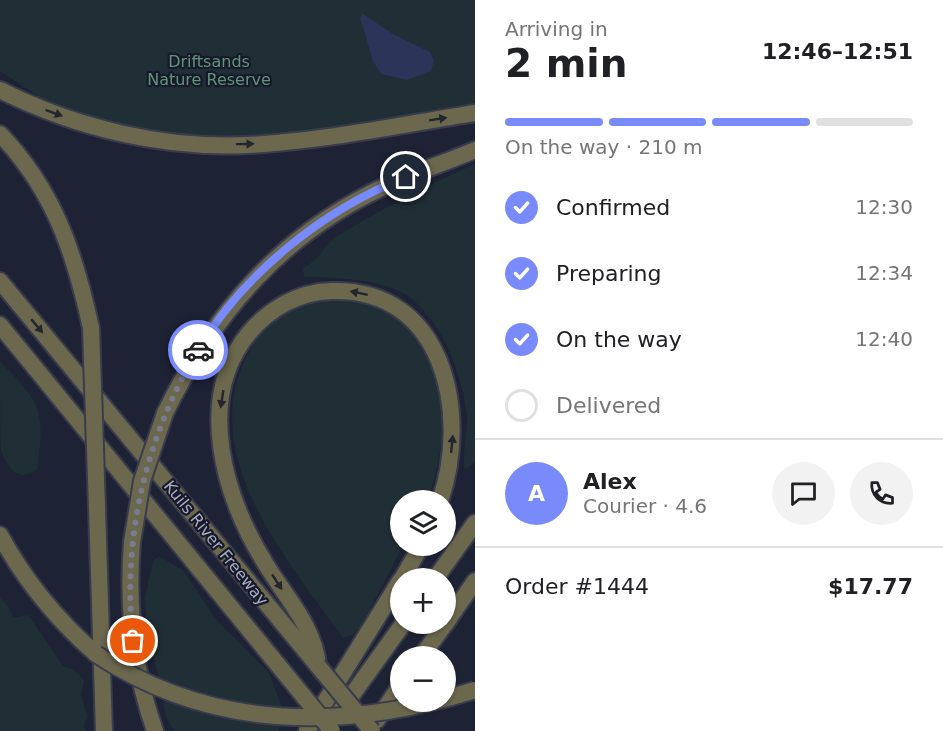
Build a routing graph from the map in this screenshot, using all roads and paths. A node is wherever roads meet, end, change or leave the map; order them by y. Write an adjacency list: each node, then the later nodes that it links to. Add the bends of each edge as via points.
1 (0, 90): 2 (highway, one-way to 2, via 65,117 122,133 219,144 282,142)
2 (475, 113)
3 (0, 134): 18 (highway, bridge, via 42,188 56,214 73,255 91,328)
4 (475, 150): 19 (highway, bridge, via 389,184 323,221 274,260 238,297 204,341 165,413 142,481 132,542 130,599 135,654)
5 (0, 281): 15 (highway, Kuils River Freeway, one-way to 15)
6 (0, 325): 22 (highway, Kuils River Freeway, bridge)
7 (443, 490): 15 (highway, one-way to 15, via 452,450 450,393 437,355 412,322 384,302 344,291 302,295 259,323 237,353 228,375 219,426 222,456 233,499 312,638)
8 (475, 523): 10 (highway)
9 (0, 535): 16 (highway, bridge, via 29,585 74,634 135,680 188,706 245,723 304,730 364,726 429,710)
10 (443, 568)
11 (475, 581): 13 (highway)
12 (390, 598): 20 (highway)
13 (456, 608)
14 (396, 634): 21 (highway)
15 (318, 666): 23 (highway, Kuils River Freeway, bridge)
16 (475, 690)
17 (390, 701): 23 (highway)
18 (104, 731)
19 (155, 731)
20 (307, 731)
21 (327, 731)
22 (333, 731)
23 (370, 731)

